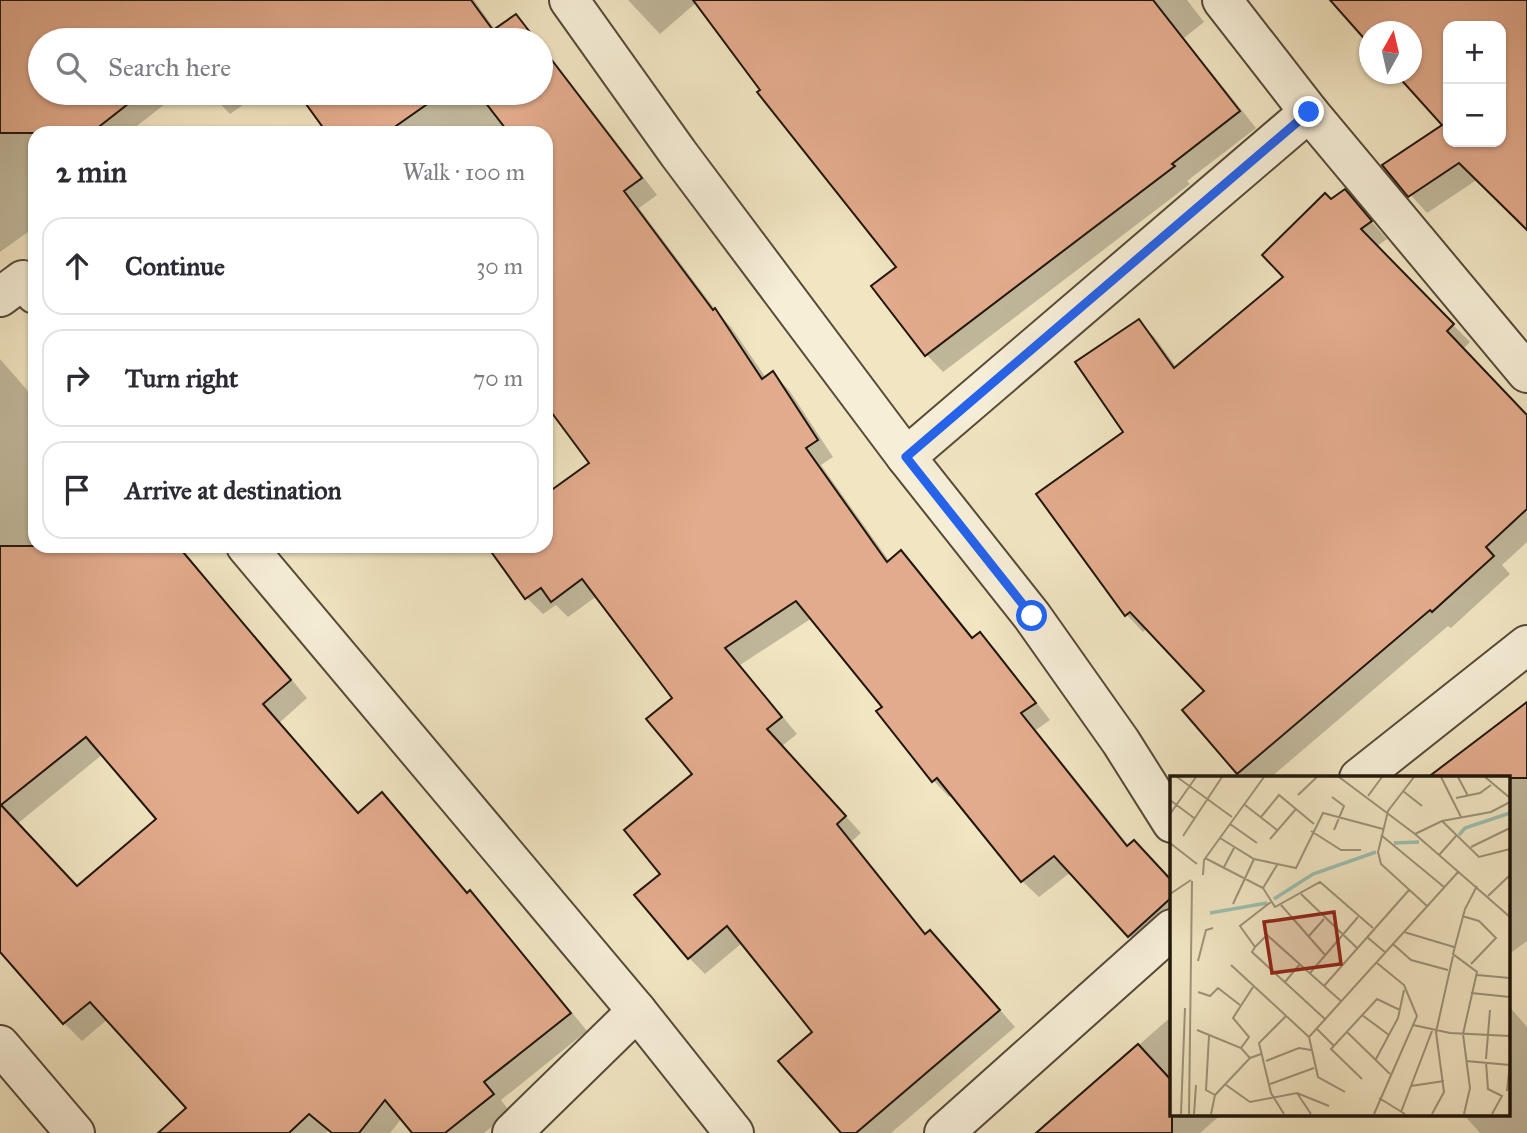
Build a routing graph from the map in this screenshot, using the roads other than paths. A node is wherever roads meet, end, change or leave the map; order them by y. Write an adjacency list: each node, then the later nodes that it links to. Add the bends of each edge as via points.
1 (569, 0): 7 (street)
2 (1222, 0): 3 (street)
3 (1309, 112): 6 (street); 7 (street)
4 (28, 286): 5 (street, via 23,280)
5 (0, 297)
6 (1527, 373)
7 (906, 457): 11 (street, via 1032,616)
8 (252, 553): 13 (street)
9 (1527, 645): 10 (street)
10 (1362, 776)
11 (1170, 821)
12 (1170, 931): 18 (street)
13 (637, 1011): 16 (street); 17 (street)
14 (0, 1045): 15 (street)
15 (75, 1133)
16 (512, 1133)
17 (734, 1133)
18 (943, 1133)

